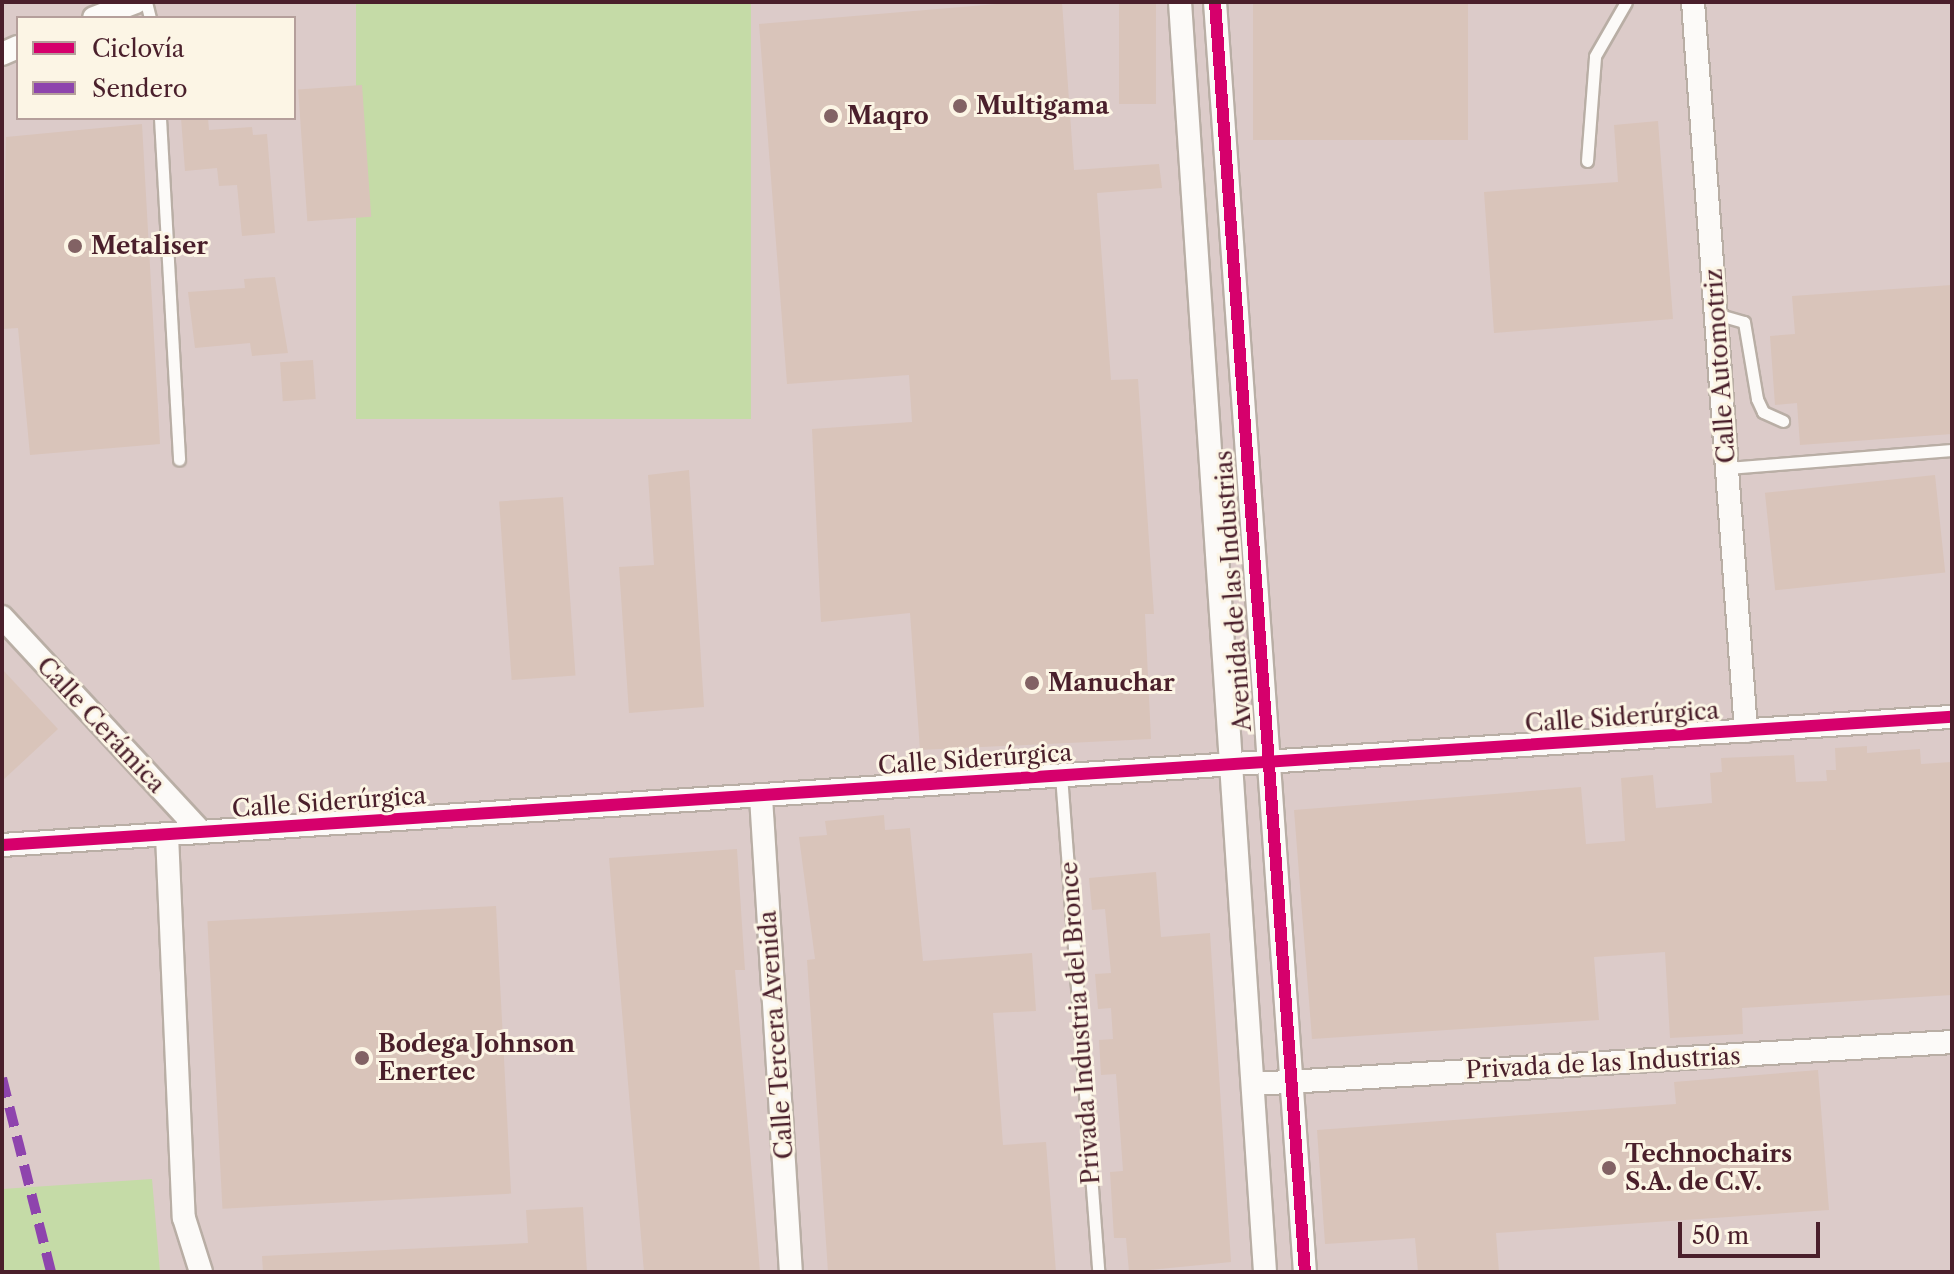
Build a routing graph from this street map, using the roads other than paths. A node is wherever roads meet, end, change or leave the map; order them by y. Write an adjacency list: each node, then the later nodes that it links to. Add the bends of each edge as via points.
1 (136, 2): 6 (street)
2 (1180, 2): 9 (street, Avenida de las Industrias)
3 (1215, 2): 8 (street, Avenida de las Industrias)
4 (1626, 2): 10 (lane, via 1595,56)
5 (1693, 2): 11 (street, Calle Automotriz)
6 (99, 16)
7 (160, 120): 14 (lane)
8 (1226, 136): 9 (street); 19 (street, Avenida de las Industrias)
9 (1190, 138): 20 (street, Avenida de las Industrias)
10 (1587, 161)
11 (1716, 314): 12 (lane, via 1744,322 1757,399 1763,412); 15 (street, Calle Automotriz)
12 (1783, 421)
13 (1952, 450): 15 (lane)
14 (179, 459)
15 (1727, 468): 18 (street, Calle Automotriz)
16 (2, 617): 23 (street, Calle Cerámica)
17 (1952, 717): 18 (street, Calle Siderúrgica)
18 (1746, 731): 19 (street, Calle Siderúrgica)
19 (1266, 761): 20 (street, Calle Siderúrgica); 27 (street, Avenida de las Industrias)
20 (1229, 763): 21 (street, Calle Siderúrgica); 28 (street, Avenida de las Industrias)
21 (1061, 775): 22 (street, Calle Siderúrgica); 31 (lane, Privada Industria del Bronce)
22 (761, 797): 23 (street, Calle Siderúrgica); 30 (street, Calle Tercera Avenida)
23 (201, 832): 24 (street, Calle Siderúrgica)
24 (167, 835): 25 (street, Calle Siderúrgica); 29 (street, via 184,1218)
25 (2, 845)
26 (1952, 1042): 27 (street, Privada de las Industrias)
27 (1292, 1082): 28 (street, Privada de las Industrias); 33 (street, Avenida de las Industrias)
28 (1254, 1084): 32 (street, Avenida de las Industrias)
29 (201, 1272)
30 (791, 1272)
31 (1098, 1272)
32 (1265, 1272)
33 (1305, 1272)

